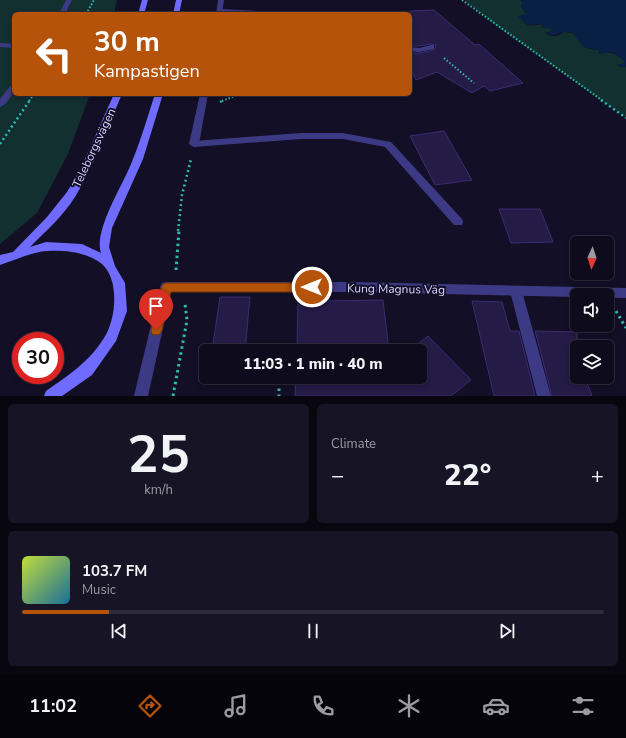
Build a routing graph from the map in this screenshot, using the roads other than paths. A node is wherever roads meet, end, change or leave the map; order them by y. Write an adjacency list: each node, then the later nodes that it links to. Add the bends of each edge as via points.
1 (69, 0): 5 (street)
2 (145, 0): 6 (main road)
3 (179, 0): 7 (main road)
4 (221, 0): 8 (street)
5 (63, 12)
6 (142, 12)
7 (176, 12)
8 (219, 12)
9 (0, 45): 10 (street)
10 (12, 46)
11 (431, 47): 12 (street)
12 (412, 49)
13 (12, 89): 17 (street)
14 (117, 96): 19 (main road, Teleborgsvägen, via 85,170 71,195 51,220)
15 (159, 96): 21 (main road, via 138,159 107,228 104,247)
16 (204, 96): 18 (street, via 194,144 301,136 342,136 388,144)
17 (0, 104)
18 (458, 222)
19 (17, 253): 20 (main road); 21 (main road, via 61,245 96,254)
20 (0, 260)
21 (110, 264): 24 (main road, via 118,278 122,294 121,312 115,332 95,361)
22 (516, 291): 23 (street, Kung Magnus Väg); 26 (street, Kung Magnus Väg, via 166,288); 27 (street)
23 (626, 293)
24 (63, 392): 25 (main road)
25 (51, 396)
26 (141, 396)
27 (544, 396)

